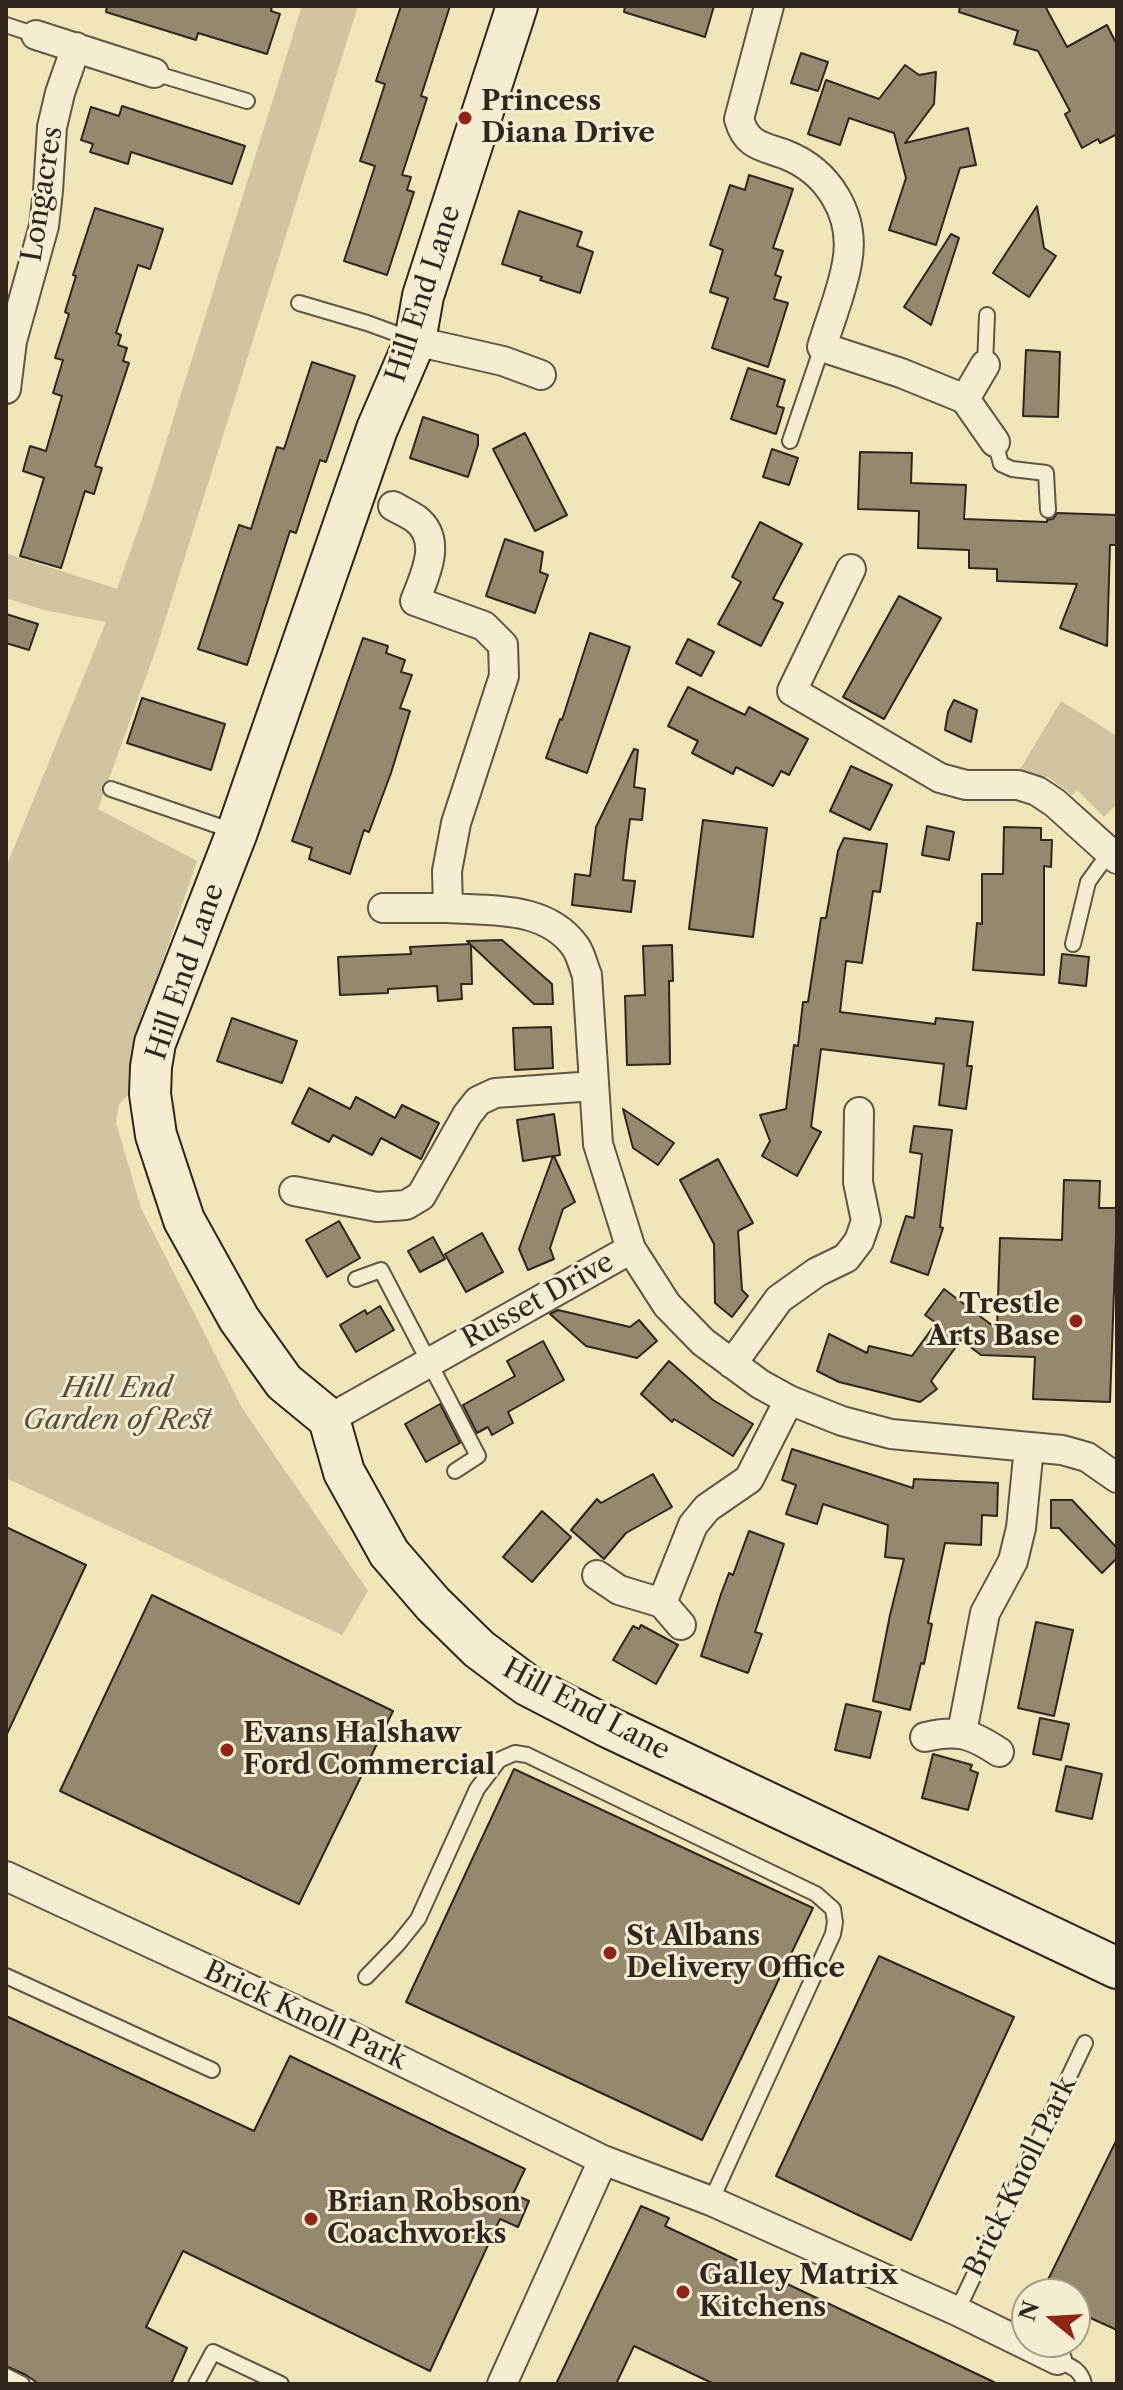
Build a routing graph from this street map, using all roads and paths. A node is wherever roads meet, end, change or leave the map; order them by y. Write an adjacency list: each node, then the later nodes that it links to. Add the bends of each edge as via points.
1 (517, 6): 10 (street, Hill End Lane, via 423,296)
2 (769, 6): 11 (street, via 739,119 743,134 754,143 802,161 837,197 847,227 847,262)
3 (6, 25): 4 (lane)
4 (36, 35): 5 (street)
5 (76, 47): 6 (street); 14 (street, Longacres, via 52,127 44,226 15,330)
6 (154, 73): 7 (lane)
7 (247, 101)
8 (299, 303): 10 (lane)
9 (987, 315): 12 (lane)
10 (415, 341): 13 (street); 22 (street, Hill End Lane, via 377,429)
11 (822, 347): 15 (street); 16 (lane)
12 (985, 365): 15 (street)
13 (541, 375)
14 (6, 389)
15 (965, 399): 17 (street)
16 (790, 441)
17 (995, 442): 19 (lane, via 1001,464 1046,473)
18 (393, 506): 25 (street, via 418,520 428,535 431,556 415,601 484,626 503,645 504,676 456,823 447,871)
19 (1048, 510)
20 (851, 569): 23 (street, via 792,691 940,778 1037,791)
21 (111, 789): 22 (lane)
22 (237, 832): 35 (street, Hill End Lane, via 155,1043 150,1094 156,1135 184,1220 239,1319 284,1382)
23 (1113, 856): 26 (lane, via 1088,882)
24 (383, 908): 25 (street)
25 (448, 908): 27 (street, via 526,913 561,929 577,949 587,975)
26 (1073, 944)
27 (594, 1086): 29 (street, via 495,1093 478,1101 421,1196 406,1205 377,1207); 30 (street, via 598,1144)
28 (859, 1112): 33 (street, via 858,1182 866,1221 859,1241 846,1258 779,1299)
29 (294, 1191)
30 (631, 1249): 32 (street, Russet Drive); 33 (street, Russet Drive, via 667,1305)
31 (356, 1279): 32 (lane, via 381,1270)
32 (429, 1362): 35 (street, Russet Drive); 37 (lane, via 478,1456)
33 (732, 1364): 34 (street, Russet Drive)
34 (789, 1400): 36 (street, Russet Drive, via 891,1434); 40 (street, via 749,1479 707,1508 693,1525)
35 (329, 1419): 46 (street, Hill End Lane, via 344,1472 389,1553 479,1649 527,1685)
36 (1029, 1447): 38 (street, Russet Drive, via 1087,1457); 42 (street, via 1021,1528 1013,1561 985,1613)
37 (455, 1471)
38 (1117, 1478)
39 (597, 1575): 40 (street, via 619,1590)
40 (662, 1603): 41 (street)
41 (681, 1625)
42 (962, 1732): 43 (street); 44 (street)
43 (925, 1737)
44 (999, 1752)
45 (6, 1876): 51 (street, Brick Knoll Park)
46 (1117, 1968)
47 (6, 1976): 50 (lane)
48 (366, 1977): 52 (lane, via 418,1919 477,1789 499,1760 515,1753 816,1894 833,1909 833,1934)
49 (1085, 2043): 53 (lane, Brick Knoll Park)
50 (212, 2070)
51 (603, 2160): 52 (street, Brick Knoll Park); 59 (street)
52 (711, 2201): 53 (street, Brick Knoll Park)
53 (957, 2311): 54 (street, Brick Knoll Park)
54 (1057, 2360): 60 (lane, via 1081,2374)
55 (6, 2376): 56 (lane)
56 (22, 2384)
57 (196, 2384): 58 (lane, via 213,2352)
58 (281, 2384)
59 (502, 2384)
60 (1084, 2384)

